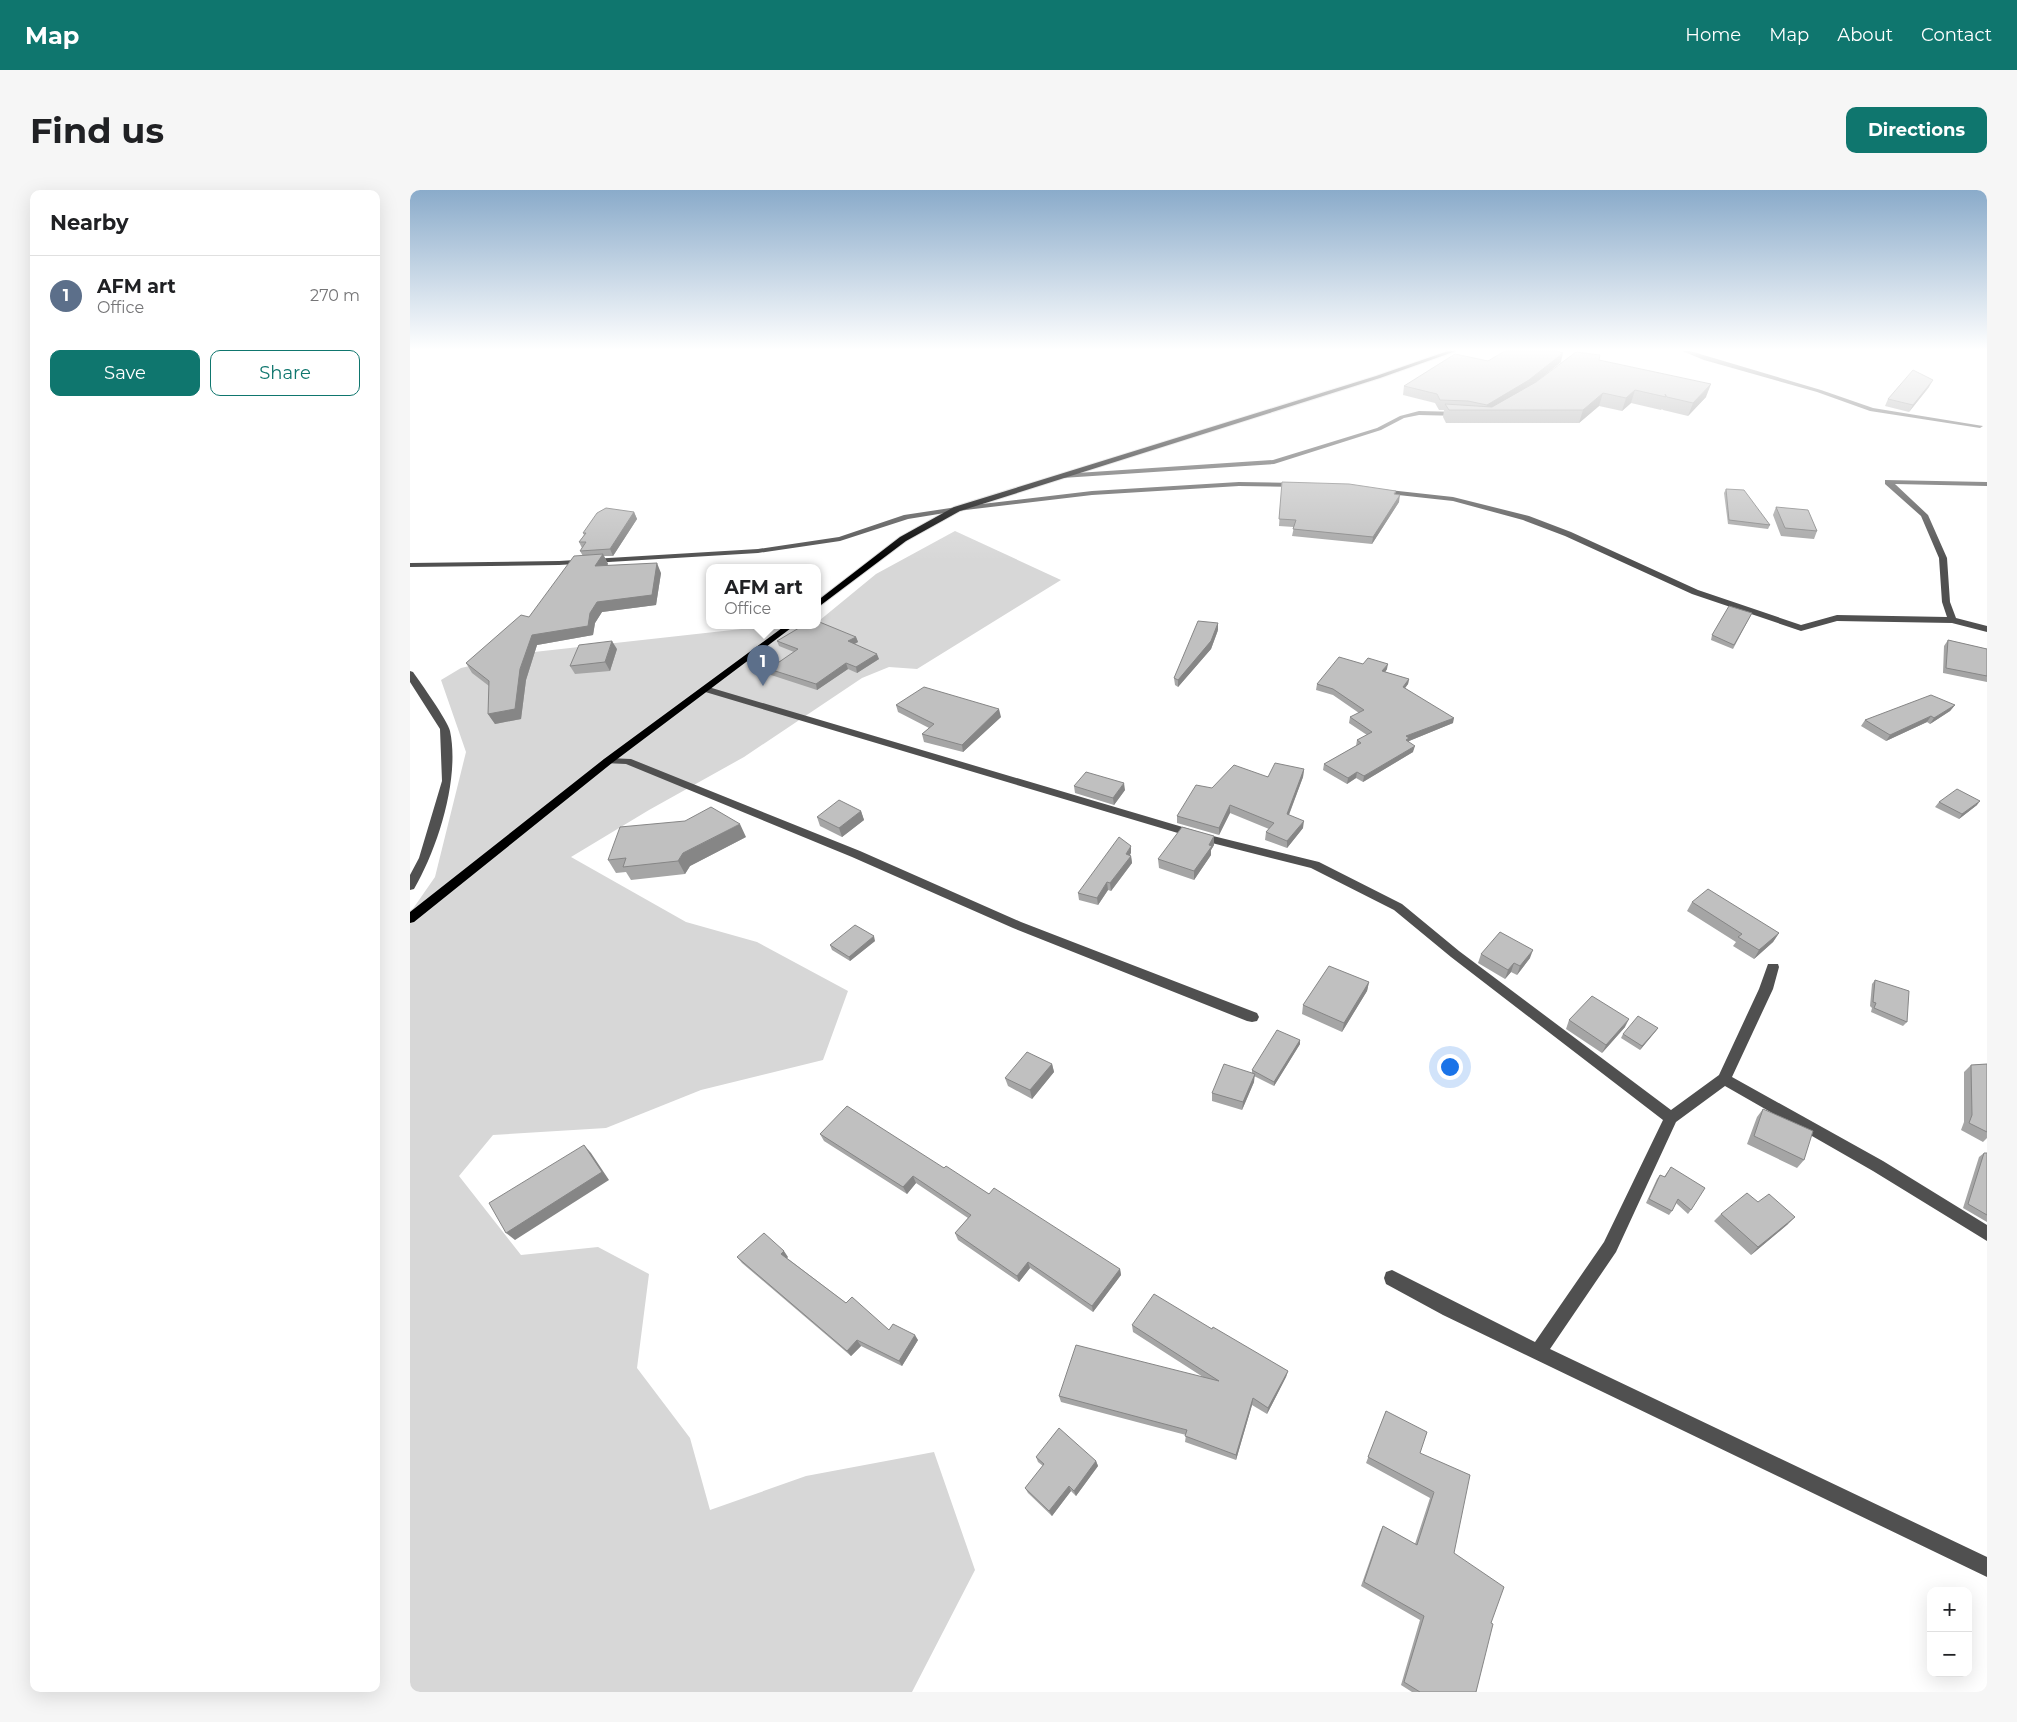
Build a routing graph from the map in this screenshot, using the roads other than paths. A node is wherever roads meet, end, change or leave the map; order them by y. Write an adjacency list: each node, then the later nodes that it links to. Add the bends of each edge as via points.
1 (1237, 421): 6 (main road)
2 (1394, 421): 6 (street, via 1379,429 1274,462)
3 (1954, 421): 4 (street)
4 (1983, 425): 5 (street)
5 (1987, 431)
6 (1062, 476): 10 (main road)
7 (1987, 484): 13 (street, via 1888,482 1924,515 1943,558 1946,602)
8 (1303, 485): 10 (street, via 1239,484 1092,493)
9 (1368, 489): 13 (street, via 1453,499 1526,518 1695,592 1800,628 1837,618)
10 (957, 509): 11 (street, via 907,516 840,539 758,551 558,562); 12 (main road, via 903,539)
11 (410, 565)
12 (821, 602)
13 (1952, 620): 14 (street)
14 (1987, 628)
15 (785, 629): 17 (main road)
16 (410, 674): 19 (street, via 445,729 447,781 425,858)
17 (704, 689): 18 (main road); 24 (street, via 1212,839 1315,865 1398,907)
18 (608, 760): 20 (main road); 22 (street, via 627,761 856,854 1017,924)
19 (410, 886)
20 (410, 919)
21 (1773, 967): 23 (street)
22 (1252, 1017)
23 (1724, 1079): 24 (street); 25 (street, via 1878,1166)
24 (1671, 1118): 27 (street, via 1610,1247)
25 (1987, 1234)
26 (1392, 1278): 27 (street)
27 (1538, 1352): 28 (street)
28 (1987, 1567)

